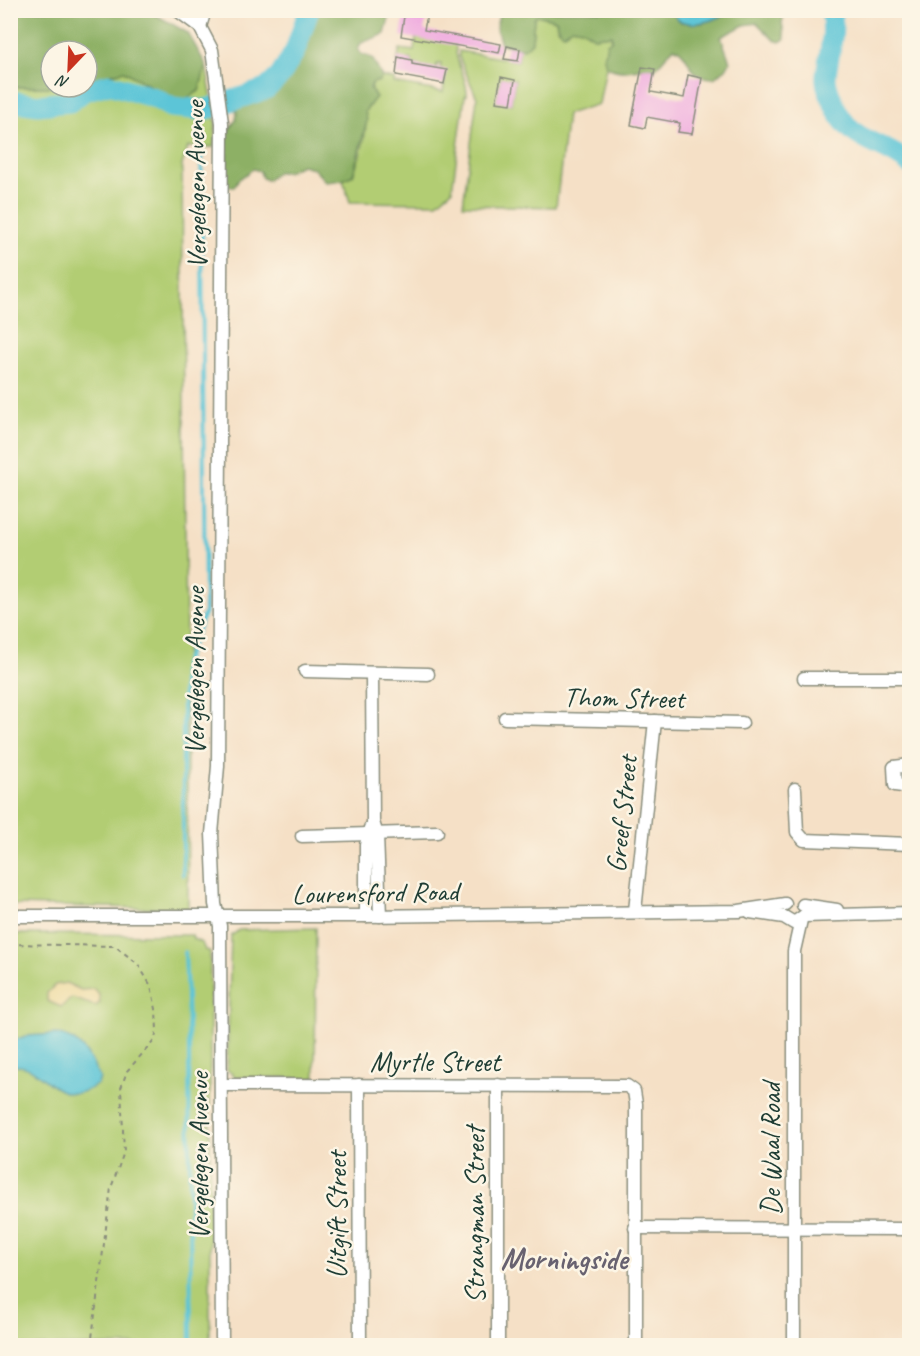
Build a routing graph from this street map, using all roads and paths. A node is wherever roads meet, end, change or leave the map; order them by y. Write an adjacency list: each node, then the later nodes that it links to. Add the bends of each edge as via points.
1 (177, 10): 3 (street, Vergelegen Avenue)
2 (205, 10): 3 (street)
3 (200, 27): 25 (street, Vergelegen Avenue, via 212,50 222,123 218,766 212,834)
4 (305, 671): 5 (street)
5 (372, 674): 6 (street); 16 (street)
6 (428, 674)
7 (804, 678): 8 (street)
8 (909, 678)
9 (505, 718): 10 (street, Thom Street)
10 (655, 721): 11 (street, Thom Street); 21 (street, Greef Street)
11 (742, 723)
12 (909, 765): 13 (street, via 894,767 895,785)
13 (909, 786)
14 (795, 789): 18 (street, via 797,832 804,840)
15 (437, 832): 16 (street)
16 (372, 835): 17 (street); 26 (street); 27 (street)
17 (302, 836)
18 (909, 844)
19 (785, 904): 20 (street, Lourensford Road); 23 (street, Lourensford Road, via 797,901); 28 (street)
20 (739, 911): 21 (street, Lourensford Road); 28 (street, Lourensford Road)
21 (635, 912): 27 (street, Lourensford Road)
22 (909, 913): 23 (street)
23 (802, 914): 28 (street, Lourensford Road, via 794,923); 30 (street, De Waal Road)
24 (10, 916): 25 (street, Lourensford Road)
25 (218, 916): 26 (street, Lourensford Road); 31 (street, Vergelegen Avenue)
26 (366, 916): 27 (street, Lourensford Road)
27 (380, 916)
28 (785, 919): 30 (street, De Waal Road)
29 (10, 944): 37 (path, via 115,946 138,964 151,986 156,1009 154,1041 128,1071 121,1089 124,1152 111,1188)
30 (794, 951): 35 (street, De Waal Road)
31 (222, 1085): 32 (street, Myrtle Street); 38 (street, Vergelegen Avenue)
32 (360, 1085): 33 (street, Myrtle Street); 39 (street, Uitgift Street)
33 (498, 1085): 34 (street, Myrtle Street, via 618,1085 634,1091); 40 (street, Strangman Street)
34 (635, 1228): 35 (street); 41 (street)
35 (794, 1228): 36 (street); 42 (street, De Waal Road)
36 (909, 1229)
37 (91, 1346)
38 (222, 1346)
39 (360, 1346)
40 (498, 1346)
41 (636, 1346)
42 (795, 1346)

